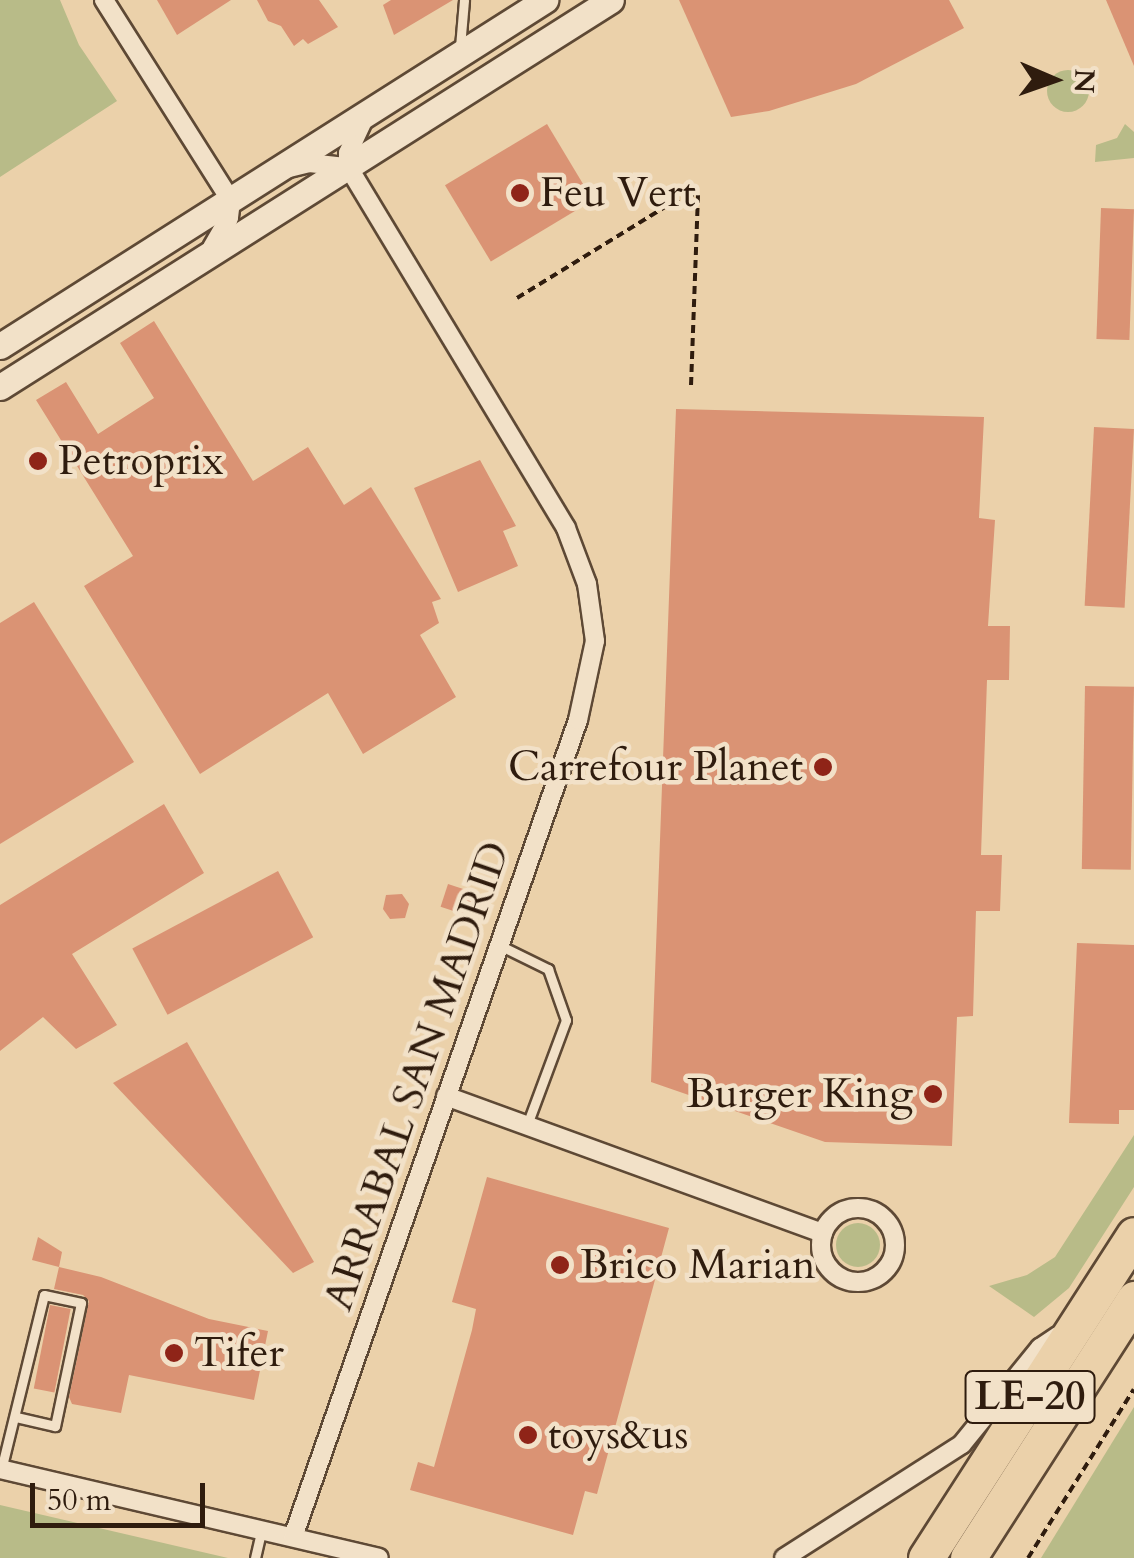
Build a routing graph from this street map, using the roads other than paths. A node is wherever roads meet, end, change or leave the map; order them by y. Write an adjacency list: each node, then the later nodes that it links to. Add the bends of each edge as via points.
1 (104, 0): 9 (street)
2 (464, 0): 5 (lane)
3 (545, 0): 5 (main road)
4 (611, 0): 7 (main road)
5 (459, 54): 6 (main road)
6 (367, 114): 7 (street); 8 (main road)
7 (348, 167): 8 (street, via 309,163); 10 (main road); 13 (street, ARRABAL SAN MADRID, via 566,528 587,584 594,641 578,720)
8 (281, 170): 9 (main road)
9 (230, 202): 10 (street, via 220,236); 11 (main road)
10 (202, 259): 12 (main road)
11 (0, 346)
12 (0, 387)
13 (500, 944): 14 (street, ARRABAL SAN MADRID); 15 (lane, via 548,969 566,1020)
14 (446, 1096): 15 (street); 23 (street, ARRABAL SAN MADRID)
15 (527, 1125): 16 (street)
16 (823, 1233): 16 (street, via 823,1258 840,1278 876,1278 892,1259 890,1225 871,1210 837,1214)
17 (1134, 1235): 19 (highway, LE-20)
18 (1134, 1299): 28 (highway, LE-20)
19 (1079, 1322): 26 (street, via 1040,1348 962,1444); 27 (highway, LE-20)
20 (16, 1417): 20 (lane, via 55,1426 81,1303 44,1295); 21 (lane)
21 (1, 1469): 22 (street)
22 (261, 1530): 23 (street); 24 (lane)
23 (294, 1537): 25 (street)
24 (255, 1558)
25 (378, 1558)
26 (784, 1558)
27 (926, 1558)
28 (968, 1558)

